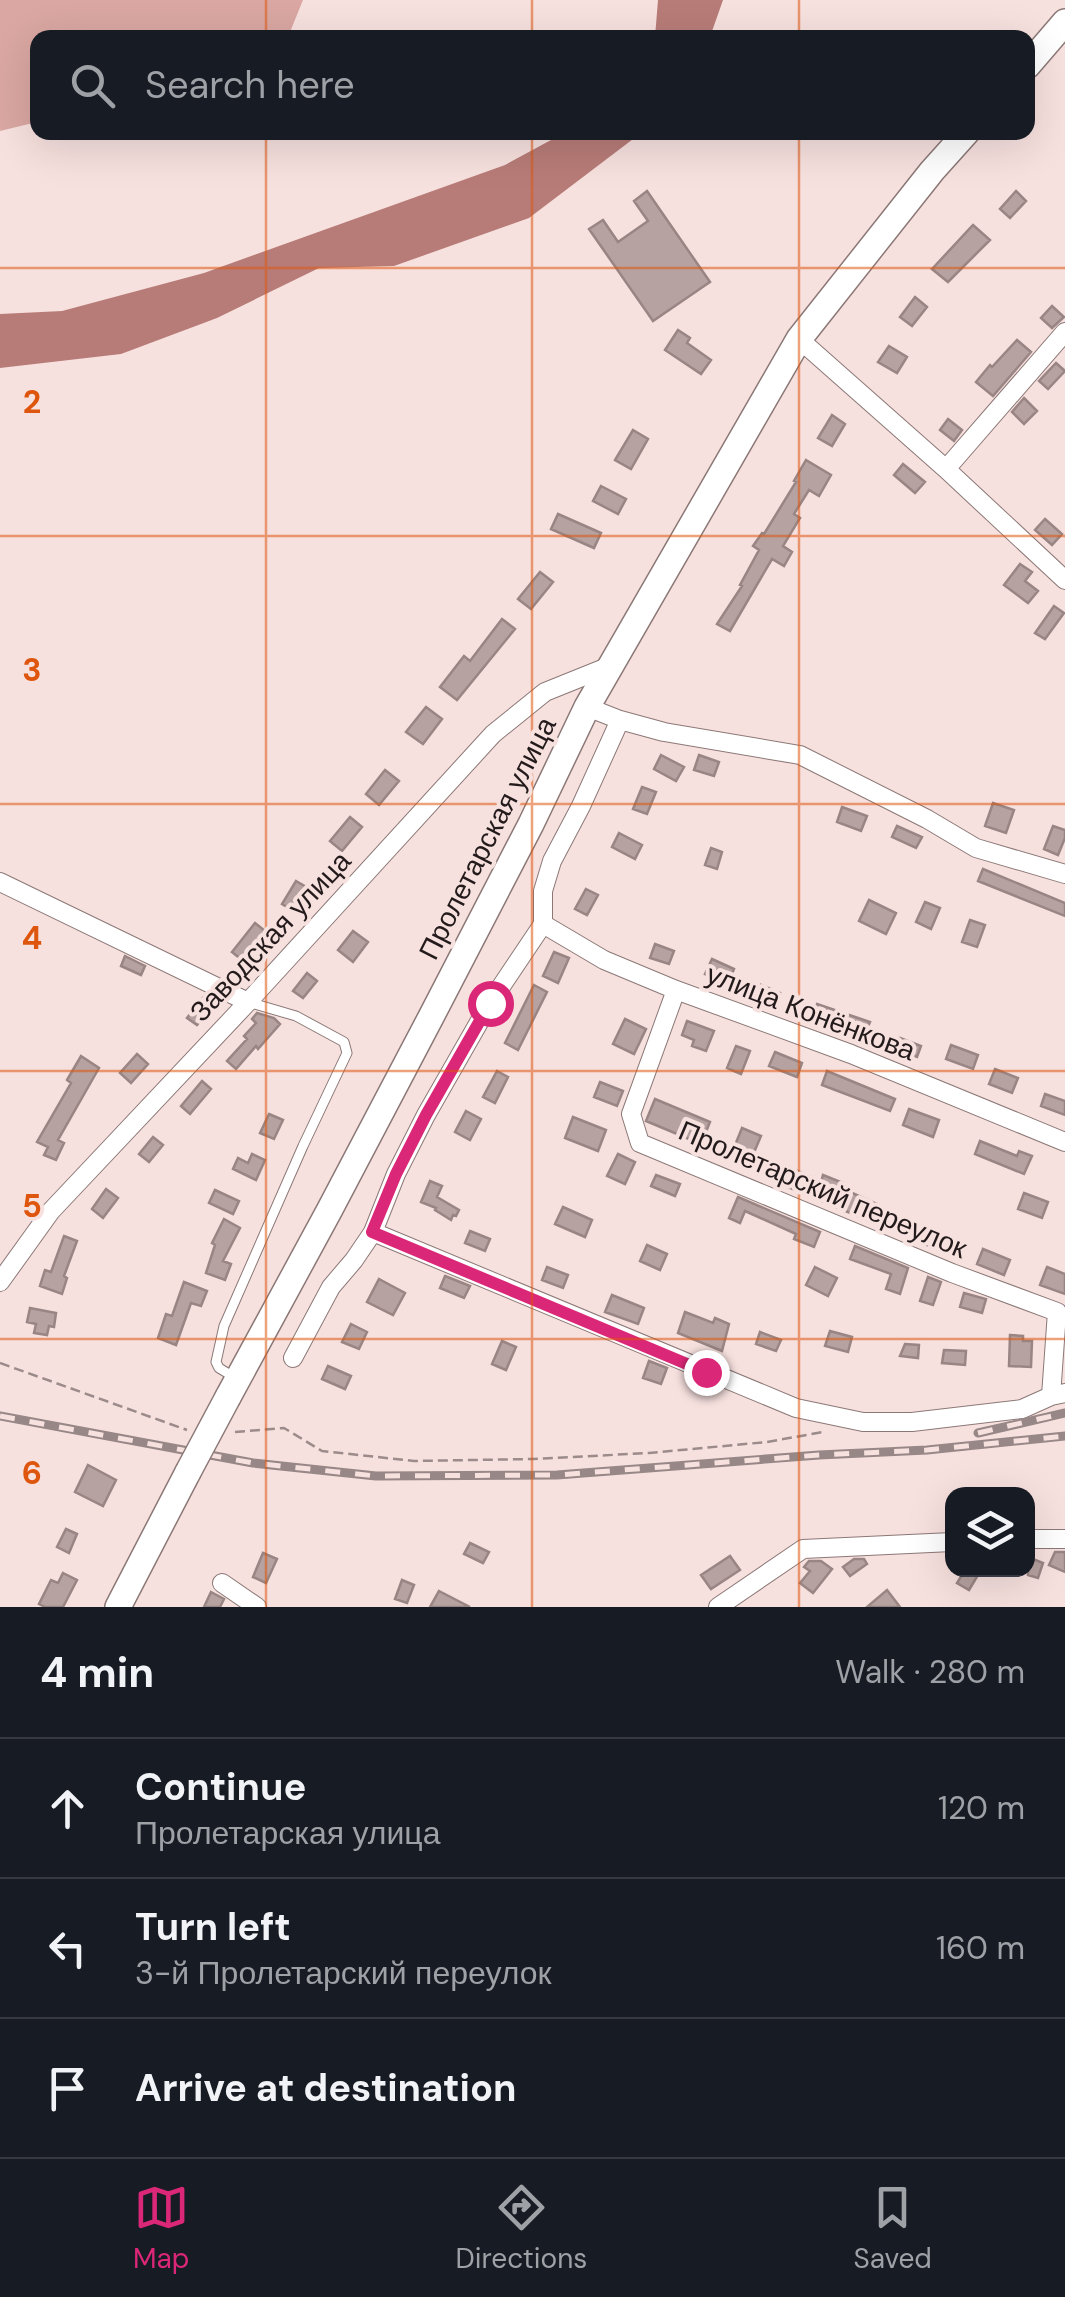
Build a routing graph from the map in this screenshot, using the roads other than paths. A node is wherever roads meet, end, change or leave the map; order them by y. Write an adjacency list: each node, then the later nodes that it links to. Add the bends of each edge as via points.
1 (1061, 34): 2 (main road)
2 (1035, 58)
3 (960, 140): 5 (main road, Пролетарская улица)
4 (1065, 332): 6 (street)
5 (798, 339): 6 (street); 8 (main road, Пролетарская улица)
6 (946, 470): 7 (street)
7 (1065, 580)
8 (612, 664): 9 (main road, Пролетарская улица); 15 (street, Заводская улица, via 545,692 493,734)
9 (587, 706): 10 (street); 20 (main road, Пролетарская улица)
10 (620, 720): 11 (street, via 800,755 976,848); 13 (street, via 552,862)
11 (1065, 874)
12 (0, 882): 15 (street)
13 (542, 924): 14 (street, улица Конёнкова); 17 (street, via 426,1115)
14 (676, 990): 16 (street, улица Конёнкова); 21 (street, Пролетарский переулок, via 631,1114 640,1142 1057,1312)
15 (248, 1002): 18 (street, Заводская улица, via 51,1211); 20 (lane, via 296,1016 344,1042 346,1053 224,1326 216,1362)
16 (1065, 1142)
17 (372, 1232): 19 (street, via 331,1287); 21 (street, via 796,1408 863,1422 912,1422 1022,1409)
18 (0, 1282)
19 (292, 1358)
20 (233, 1388): 26 (main road, Пролетарская улица, bridge)
21 (1058, 1394)
22 (1065, 1538): 23 (street)
23 (1035, 1539)
24 (945, 1542): 28 (street, via 803,1550)
25 (222, 1582): 27 (street)
26 (118, 1607)
27 (257, 1607)
28 (718, 1607)

